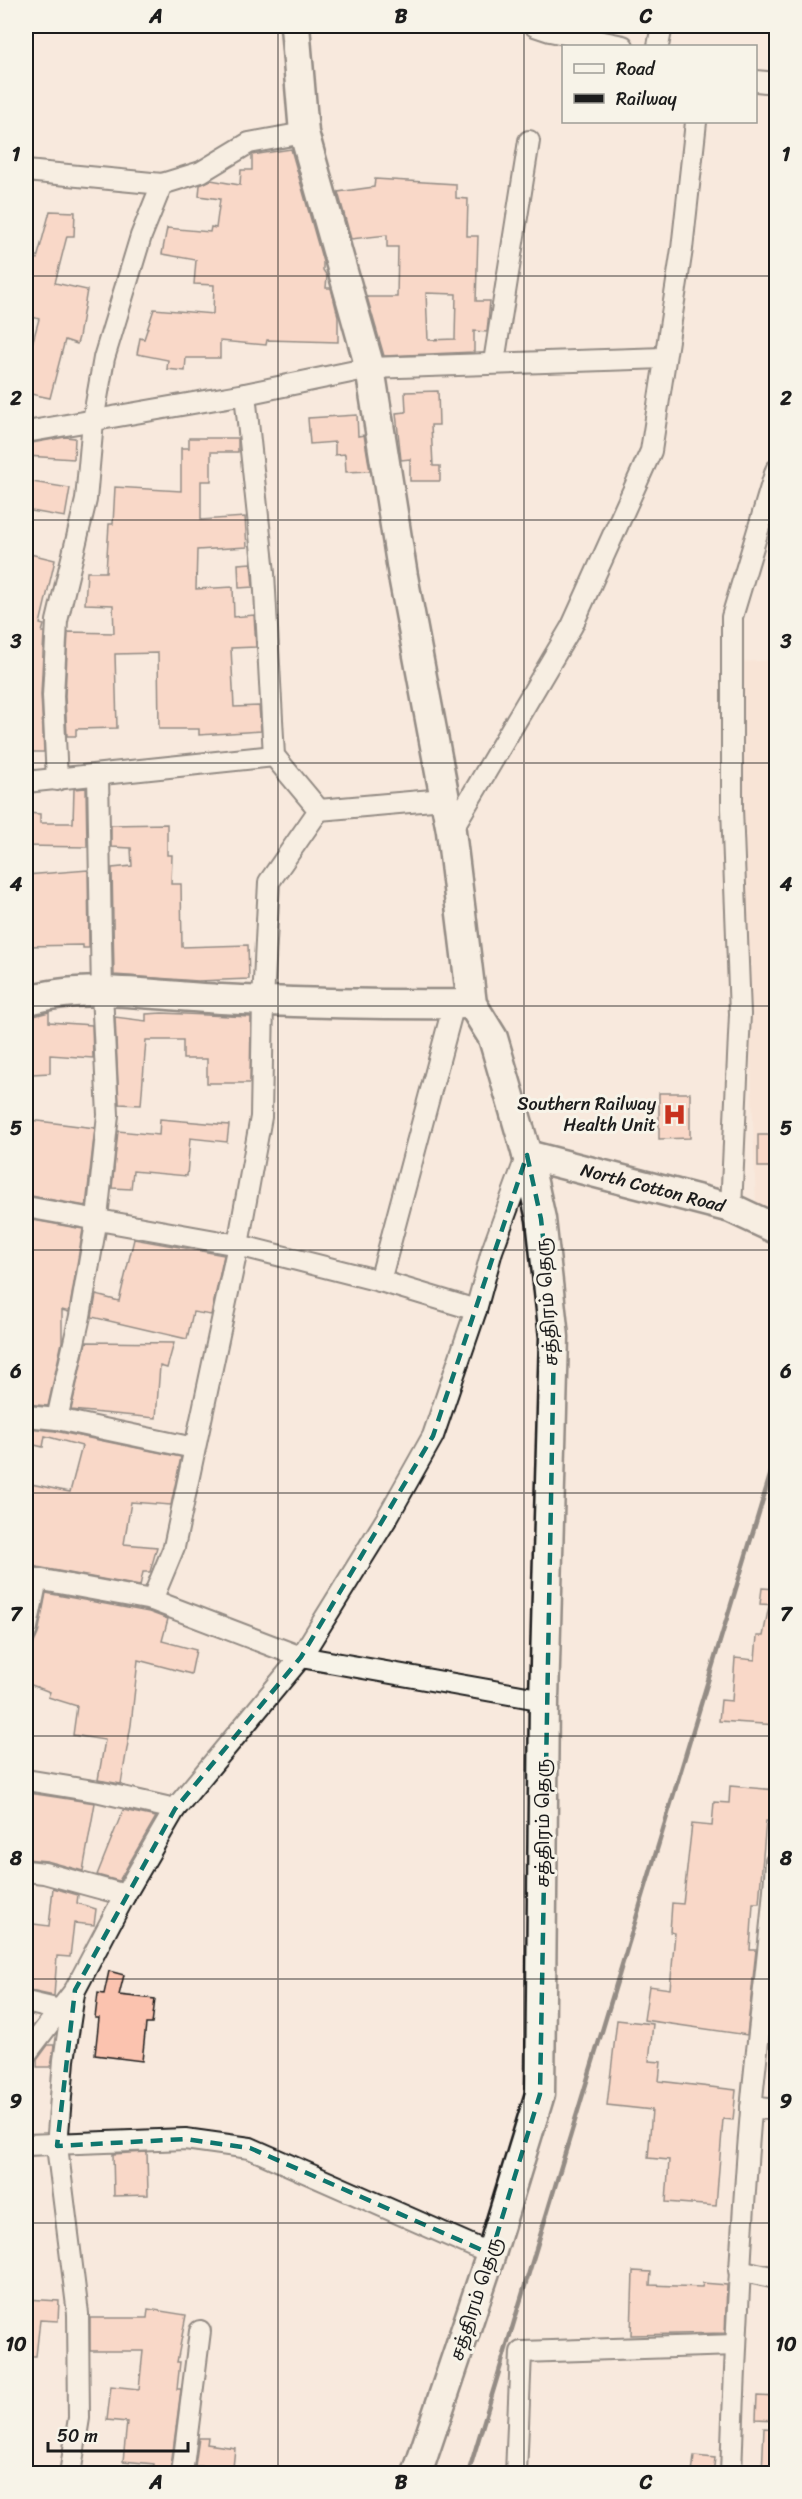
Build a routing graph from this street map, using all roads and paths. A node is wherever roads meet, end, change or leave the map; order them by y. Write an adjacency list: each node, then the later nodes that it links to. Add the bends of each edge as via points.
1 (295, 26): 9 (street)
2 (536, 26): 4 (street)
3 (662, 26): 5 (street)
4 (618, 45)
5 (658, 45)
6 (757, 81): 7 (street)
7 (777, 83)
8 (696, 123): 13 (street, via 682,249)
9 (304, 133): 12 (street, via 249,143 201,172); 15 (street)
10 (529, 141): 14 (street)
11 (26, 171): 12 (street)
12 (162, 184): 17 (street, via 141,236 104,358)
13 (664, 358): 14 (street); 26 (street, via 651,450 582,604)
14 (494, 362): 15 (street)
15 (370, 368): 16 (street); 24 (street)
16 (245, 394): 17 (street); 20 (street, via 264,573)
17 (93, 421): 18 (street); 22 (street, via 86,500 57,621 53,696)
18 (26, 432)
19 (777, 470): 33 (street, via 732,617 732,808 740,1014)
20 (274, 756): 21 (street); 25 (street)
21 (98, 775): 22 (street); 27 (street)
22 (57, 780): 23 (street)
23 (26, 782)
24 (444, 799): 25 (street); 26 (street)
25 (319, 810): 29 (street, via 269,882)
26 (451, 831): 30 (street)
27 (102, 993): 28 (street, via 49,993); 29 (street); 34 (street, via 108,1115)
28 (26, 1001)
29 (263, 1001): 30 (street); 36 (street, via 261,1118)
30 (463, 1004): 31 (street, சத்திரம் தெரு, via 493,1038); 37 (street)
31 (527, 1155): 33 (street, North Cotton Road); 38 (street, via 492,1251); 46 (street, சத்திரம் தெரு, via 541,1219 554,1337)
32 (26, 1207): 34 (street)
33 (731, 1208): 35 (street, North Cotton Road)
34 (97, 1218): 36 (street); 40 (street, via 81,1316)
35 (777, 1229)
36 (238, 1245): 37 (street); 41 (street)
37 (380, 1281): 38 (street)
38 (476, 1310): 45 (street, via 433,1436)
39 (26, 1416): 40 (street)
40 (57, 1419): 41 (street)
41 (194, 1448): 43 (street, via 174,1547)
42 (31, 1578): 43 (street); 44 (street)
43 (152, 1599): 45 (street)
44 (26, 1632)
45 (301, 1657): 46 (street); 48 (street)
46 (544, 1700): 61 (street, சத்திரம் தெரு, via 540,2094)
47 (26, 1780): 48 (street)
48 (175, 1809): 51 (street)
49 (777, 1862): 53 (street)
50 (26, 1871): 51 (street)
51 (125, 1895): 52 (street)
52 (75, 1990): 55 (street); 60 (street)
53 (771, 1993): 57 (street)
54 (26, 2002): 55 (street)
55 (60, 2010): 56 (street)
56 (26, 2054)
57 (752, 2107): 58 (street); 62 (street)
58 (777, 2110)
59 (26, 2145): 60 (street)
60 (57, 2146): 61 (street, via 185,2139 250,2148); 66 (street, via 78,2314 80,2418)
61 (491, 2254): 68 (street, சத்திரம் தெரு)
62 (739, 2271): 63 (street); 65 (street)
63 (777, 2278)
64 (200, 2331): 67 (street)
65 (736, 2346): 69 (street, via 522,2352); 70 (street)
66 (70, 2474)
67 (182, 2474)
68 (417, 2474)
69 (516, 2474)
70 (731, 2474)

